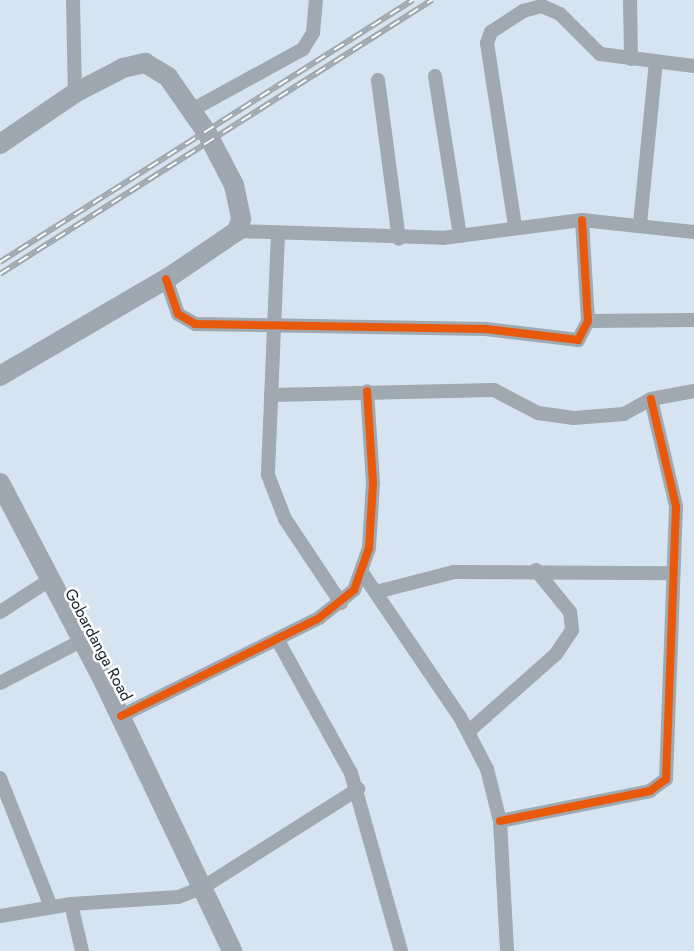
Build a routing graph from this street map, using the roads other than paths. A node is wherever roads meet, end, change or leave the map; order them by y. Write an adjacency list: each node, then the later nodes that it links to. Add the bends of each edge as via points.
1 (73, 0): 9 (street)
2 (316, 0): 10 (street, via 313,33 303,49)
3 (630, 0): 4 (street)
4 (631, 59): 5 (street); 14 (street, via 593,50 560,14 542,6 523,11 490,32 487,43)
5 (656, 62): 6 (street); 13 (street)
6 (694, 66)
7 (435, 76): 18 (street)
8 (378, 80): 19 (street)
9 (75, 93): 10 (main road, via 123,68 145,63 168,77); 11 (main road)
10 (192, 110): 15 (main road, via 234,184 241,219)
11 (0, 144)
12 (582, 220): 13 (street); 14 (street); 22 (street)
13 (640, 224): 16 (street)
14 (515, 226): 18 (street)
15 (237, 231): 17 (street); 20 (main road)
16 (694, 232)
17 (278, 233): 19 (street); 23 (street)
18 (460, 236): 19 (street)
19 (399, 239)
20 (166, 279): 23 (street, via 173,304 186,320 209,325); 24 (main road)
21 (694, 320): 22 (street)
22 (588, 321): 23 (street, via 584,337 570,341 486,329)
23 (273, 322): 27 (street)
24 (0, 376)
25 (368, 391): 27 (street); 28 (street, via 494,390 538,413 574,418 624,414); 32 (street, via 373,483)
26 (694, 392): 28 (street)
27 (271, 395): 35 (street, via 268,475 275,499)
28 (651, 399): 31 (street, via 676,506)
29 (0, 483): 33 (main road, Gobardanga Road)
30 (536, 570): 31 (street); 34 (street, via 428,576); 41 (street, via 570,612 572,630 556,654)
31 (673, 573): 44 (street, via 666,779 650,791)
32 (363, 574): 34 (street); 35 (street)
33 (48, 581): 36 (street); 38 (main road, Gobardanga Road)
34 (376, 592): 41 (street)
35 (341, 603): 37 (street)
36 (0, 612)
37 (277, 639): 40 (street); 43 (street)
38 (81, 641): 39 (street); 40 (main road, Gobardanga Road)
39 (0, 683)
40 (121, 716): 45 (main road, Gobardanga Road)
41 (469, 731): 44 (street)
42 (0, 778): 47 (street)
43 (358, 789): 45 (street); 51 (street)
44 (500, 821): 52 (street)
45 (202, 888): 46 (street, via 146,903); 50 (main road, Gobardanga Road)
46 (71, 904): 47 (street); 49 (street)
47 (51, 907): 48 (street)
48 (0, 916)
49 (82, 951)
50 (232, 951)
51 (401, 951)
52 (507, 951)

